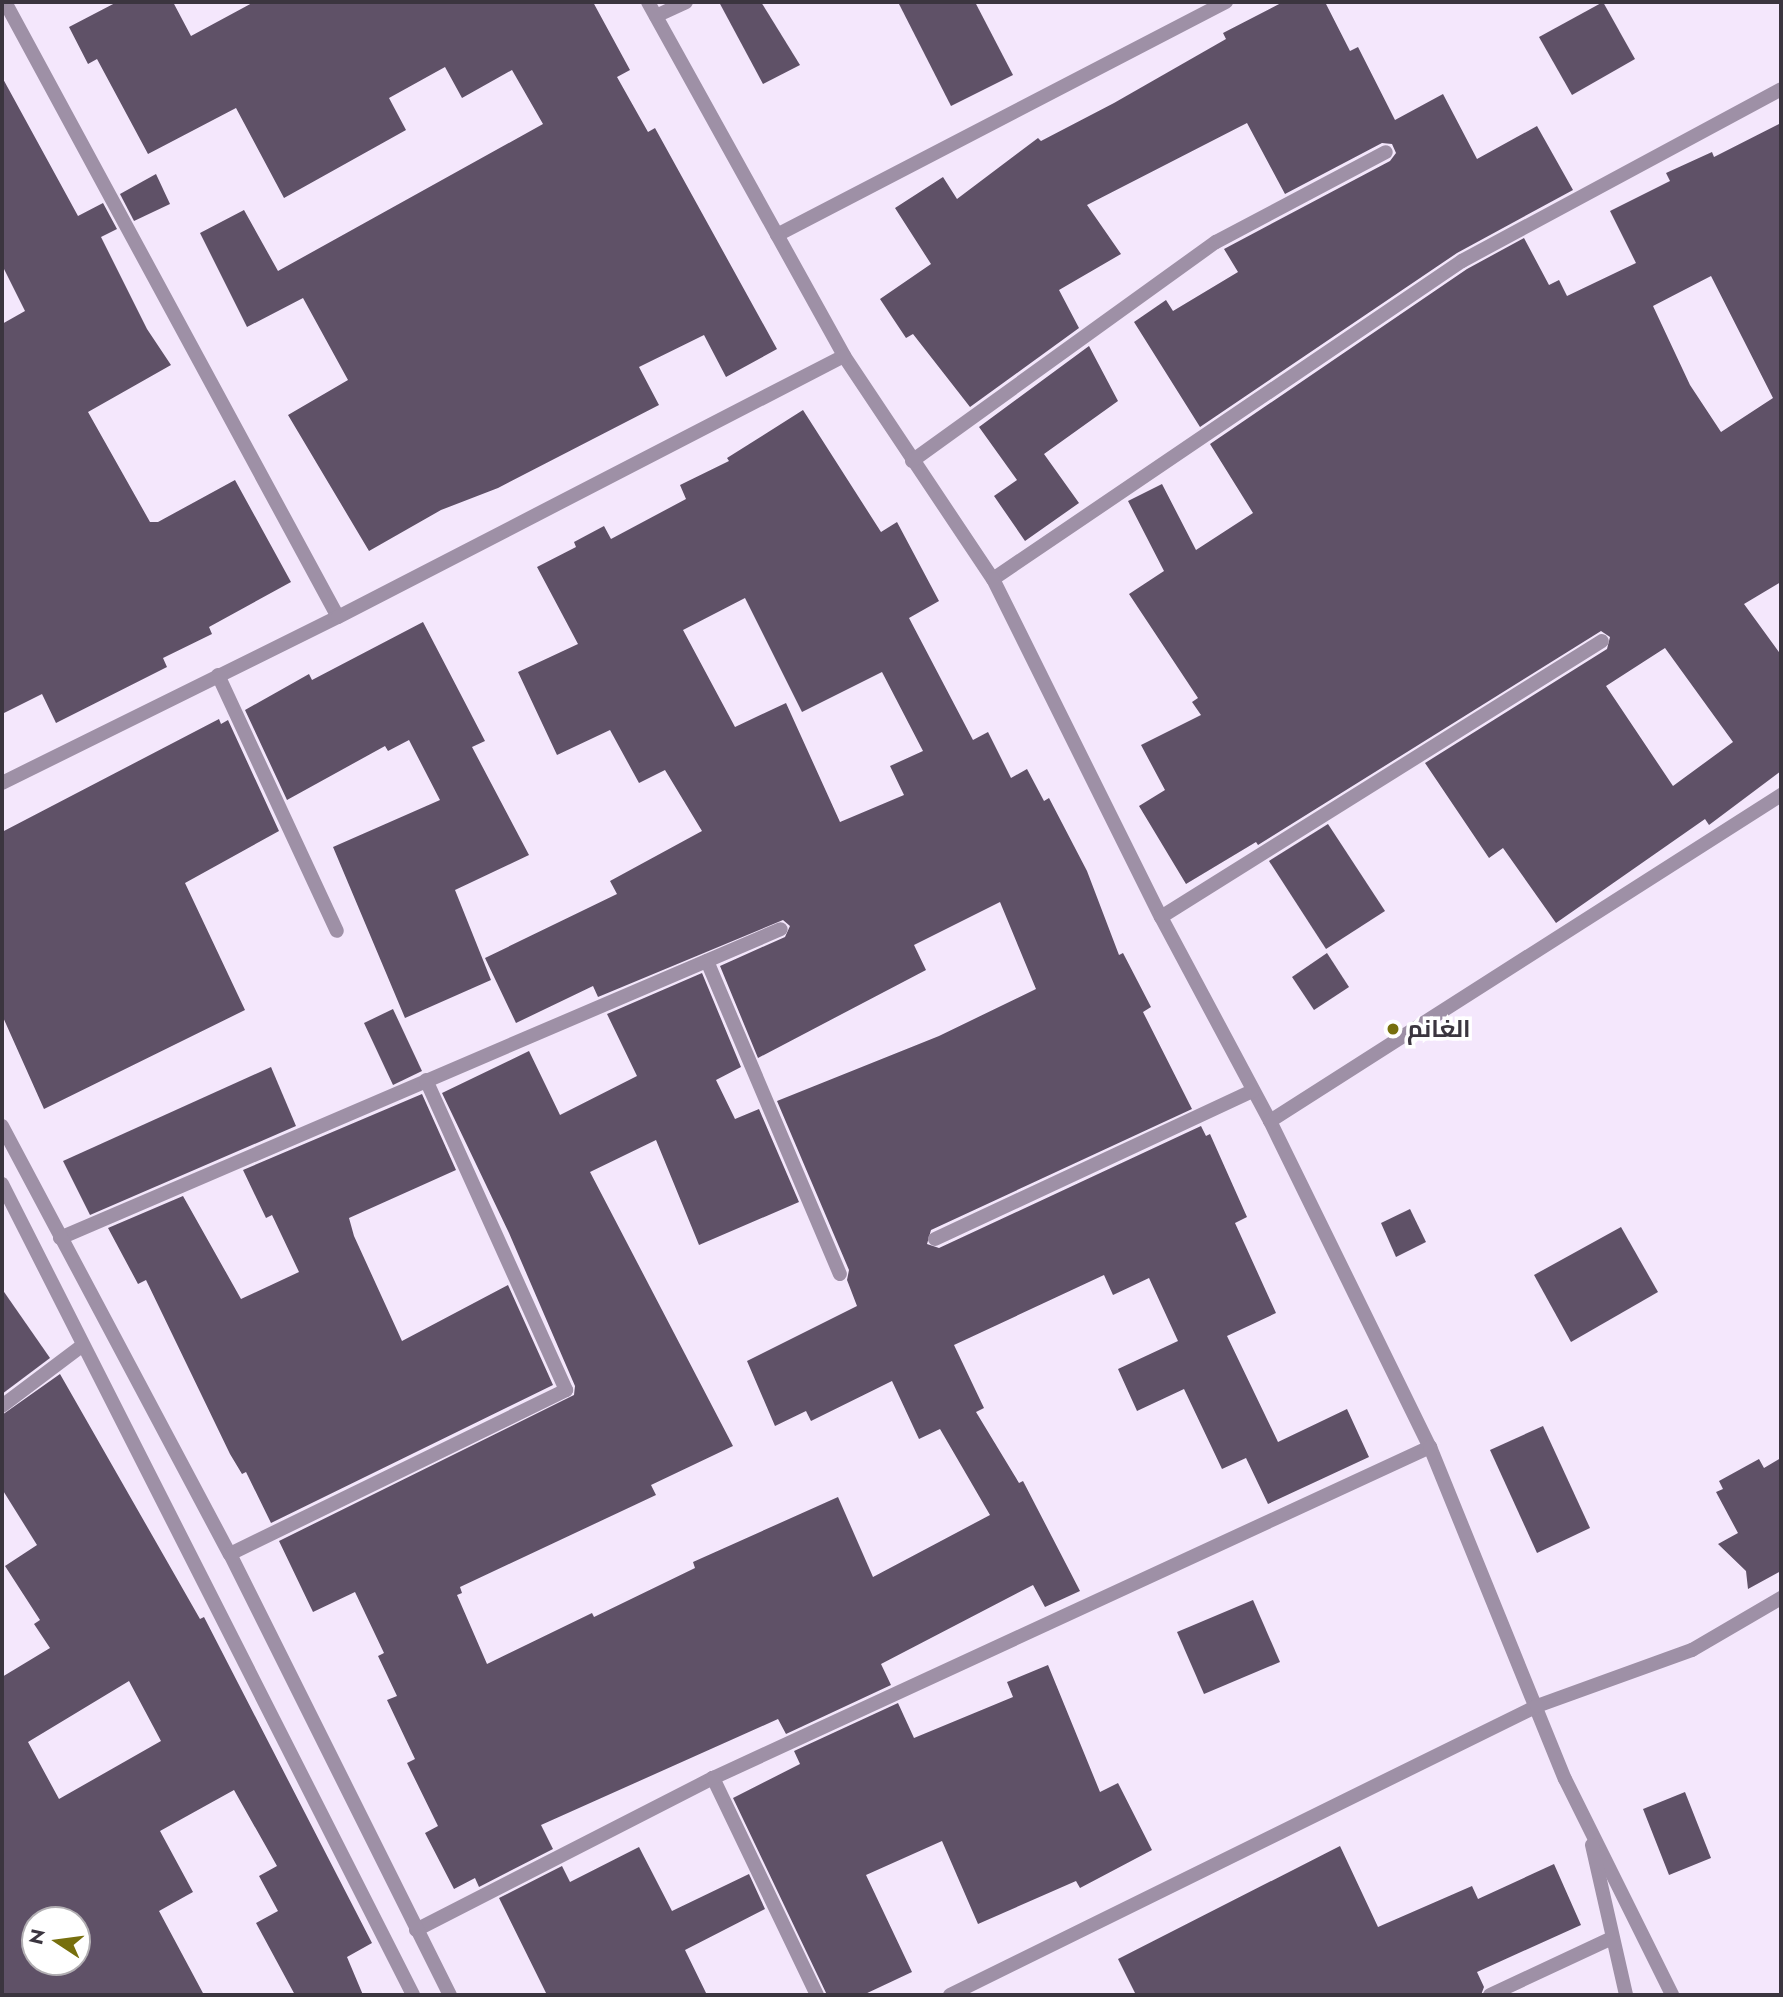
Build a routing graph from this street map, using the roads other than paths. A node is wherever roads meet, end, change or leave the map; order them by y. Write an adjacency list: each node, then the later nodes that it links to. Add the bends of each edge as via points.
1 (5, 2): 12 (street)
2 (648, 2): 5 (street)
3 (686, 2): 5 (street)
4 (1226, 2): 8 (street)
5 (656, 16): 8 (street)
6 (1781, 89): 11 (street, via 1462,261)
7 (1386, 152): 10 (street, via 1216,242)
8 (777, 235): 9 (street)
9 (844, 356): 10 (street); 12 (street)
10 (912, 461): 11 (street)
11 (992, 579): 17 (street)
12 (338, 617): 14 (street)
13 (1602, 641): 17 (street)
14 (218, 675): 15 (street); 19 (street)
15 (2, 783)
16 (1781, 795): 23 (street)
17 (1161, 917): 22 (street)
18 (781, 929): 20 (street)
19 (337, 931)
20 (707, 961): 21 (street); 28 (street)
21 (426, 1080): 26 (street); 32 (street, via 566,1390)
22 (1253, 1091): 23 (street); 27 (street)
23 (1270, 1121): 31 (street)
24 (2, 1126): 26 (street)
25 (2, 1184): 29 (street)
26 (60, 1238): 32 (street)
27 (935, 1238)
28 (840, 1274)
29 (83, 1345): 30 (street); 39 (street)
30 (2, 1406)
31 (1430, 1447): 34 (street); 35 (street)
32 (230, 1554): 37 (street)
33 (1781, 1598): 34 (street, via 1692,1650)
34 (1537, 1706): 36 (street); 42 (street)
35 (713, 1778): 37 (street); 41 (street)
36 (1587, 1823): 38 (street); 45 (street)
37 (416, 1930): 40 (street)
38 (1612, 1938): 43 (street); 44 (street)
39 (413, 1995)
40 (450, 1995)
41 (817, 1995)
42 (950, 1995)
43 (1490, 1995)
44 (1626, 1995)
45 (1672, 1995)

